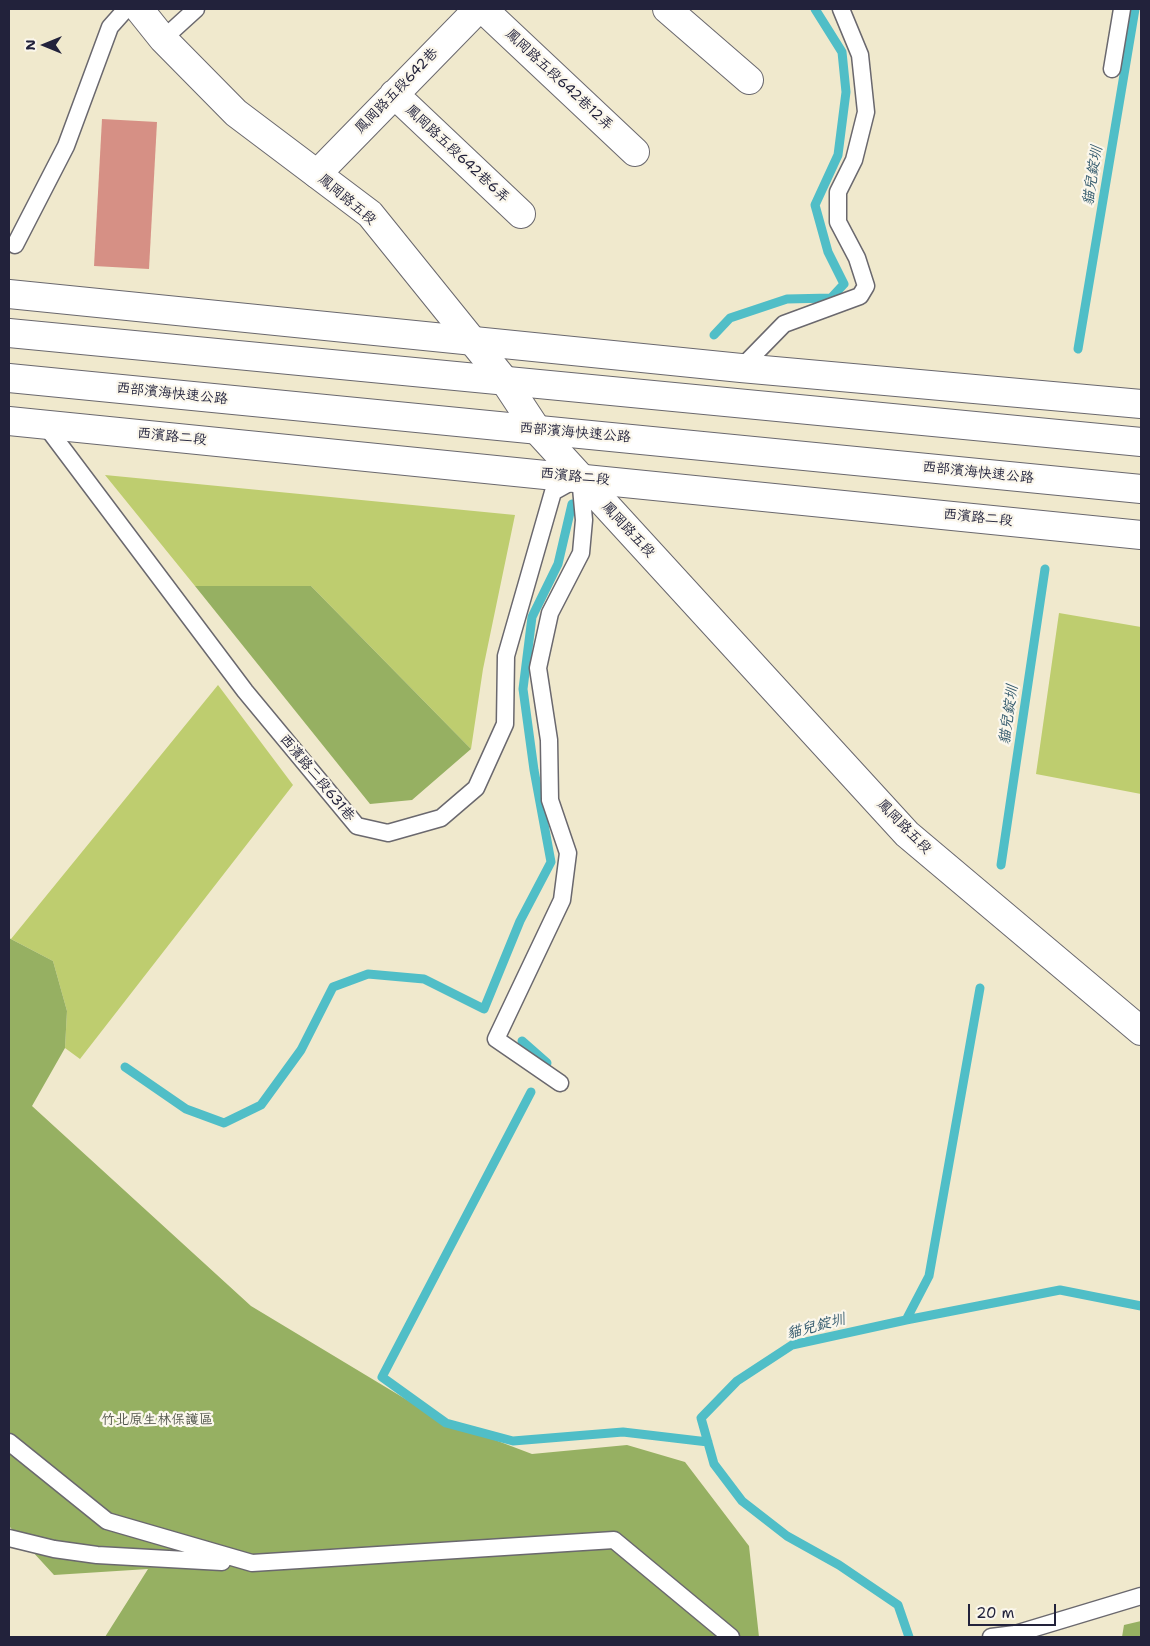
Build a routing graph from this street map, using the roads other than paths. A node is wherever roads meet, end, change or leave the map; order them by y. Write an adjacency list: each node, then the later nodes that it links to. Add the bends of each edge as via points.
1 (126, 9): 16 (lane, via 110,26 66,146)
2 (139, 9): 9 (main road, 鳳岡路五段)
3 (196, 9): 9 (lane)
4 (478, 9): 12 (main road, 鳳岡路五段642巷)
5 (483, 9): 13 (main road, 鳳岡路五段642巷12弄)
6 (667, 9): 11 (main road)
7 (841, 9): 20 (lane, via 860,55 866,112 854,160 838,192 838,222 857,258 866,286 860,296 784,324)
8 (1122, 9): 10 (lane)
9 (163, 39): 14 (main road, 鳳岡路五段, via 236,113)
10 (1112, 69)
11 (749, 80)
12 (394, 94): 14 (main road, 鳳岡路五段642巷); 15 (main road, 鳳岡路五段642巷6弄)
13 (635, 152)
14 (317, 174): 19 (main road, 鳳岡路五段, via 370,214)
15 (520, 214)
16 (15, 245)
17 (9, 294): 19 (main road)
18 (9, 333): 22 (main road)
19 (472, 340): 20 (main road); 22 (main road, 鳳岡路五段)
20 (741, 368): 23 (main road)
21 (9, 378): 26 (main road, 西部濱海快速公路)
22 (504, 380): 26 (main road, 鳳岡路五段); 27 (main road)
23 (1141, 404)
24 (9, 421): 25 (main road, 西濱路二段)
25 (45, 425): 28 (main road, 西濱路二段); 28 (lane, 西濱路二段631巷, via 245,691 356,826 388,833 441,818 476,788 505,724 506,656 553,492)
26 (537, 430): 28 (main road, 鳳岡路五段); 29 (main road, 西部濱海快速公路)
27 (1141, 442)
28 (580, 477): 30 (main road, 西濱路二段); 31 (main road, 鳳岡路五段, via 908,834); 32 (lane, via 584,520 581,553 550,613 538,668 549,740 550,800 568,853 562,900 496,1039)
29 (1141, 489)
30 (1141, 535)
31 (1141, 1031)
32 (560, 1083)
33 (9, 1442): 35 (lane, via 107,1521)
34 (9, 1538): 35 (lane, via 97,1555)
35 (252, 1563): 37 (lane, via 614,1540)
36 (1141, 1596): 38 (lane, via 1015,1634)
37 (731, 1637)
38 (991, 1637)

